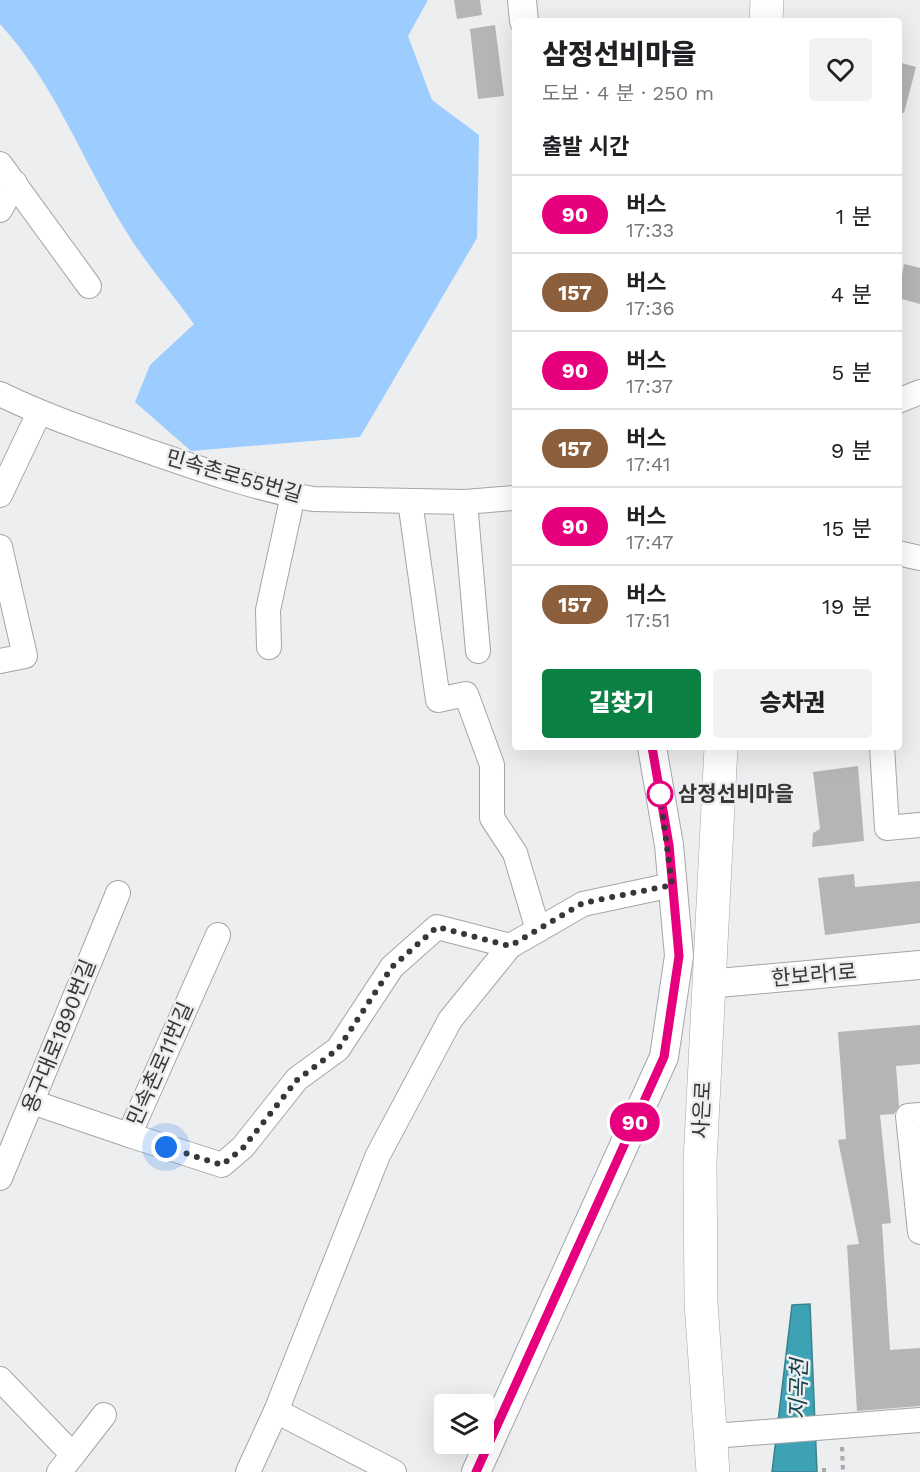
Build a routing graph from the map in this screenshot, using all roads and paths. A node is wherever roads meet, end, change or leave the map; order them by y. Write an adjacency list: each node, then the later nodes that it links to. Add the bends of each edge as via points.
1 (522, 0): 3 (street)
2 (767, 0): 4 (main road)
3 (524, 18)
4 (765, 18)
5 (0, 164): 6 (street)
6 (15, 183): 7 (street); 8 (street)
7 (0, 210)
8 (89, 286)
9 (920, 392): 11 (street)
10 (0, 394): 12 (street, 민속촌로55번길)
11 (902, 399)
12 (39, 414): 13 (street); 14 (street, 민속촌로55번길, via 192,466)
13 (0, 495)
14 (293, 495): 16 (street, 민속촌로55번길); 21 (street, via 268,610)
15 (512, 498): 17 (street, 민속촌로55번길)
16 (410, 501): 17 (street, 민속촌로55번길); 30 (street, via 438,700 466,694 492,765 492,818 515,853)
17 (465, 502): 22 (street)
18 (0, 552): 23 (street, via 25,656)
19 (902, 554): 20 (street)
20 (920, 558)
21 (269, 647)
22 (478, 651)
23 (0, 661)
24 (652, 750): 28 (street)
25 (721, 750): 34 (main road, 사은로)
26 (882, 750): 27 (street, via 886,828)
27 (920, 825)
28 (672, 885): 30 (street, via 583,903); 48 (street, via 679,956 664,1057)
29 (117, 893): 35 (street, 용구대로1890번길)
30 (538, 930): 32 (street)
31 (218, 935): 37 (street, 민속촌로11번길)
32 (510, 946): 37 (street, 민속촌로11번길, via 437,927 392,967 338,1049 297,1080 243,1148 222,1165); 41 (street, via 450,1020 378,1155)
33 (920, 966): 34 (street, 한보라1로)
34 (707, 984): 44 (main road, 사은로, via 700,1162 701,1303)
35 (32, 1101): 37 (street); 38 (street, 용구대로1890번길)
36 (920, 1115): 39 (street, via 908,1116)
37 (129, 1135)
38 (0, 1178)
39 (920, 1232)
40 (0, 1379): 45 (street)
41 (276, 1411): 46 (street); 47 (street)
42 (104, 1415): 45 (street)
43 (920, 1420): 44 (street)
44 (725, 1435): 49 (main road, 사은로)
45 (66, 1464)
46 (248, 1472)
47 (393, 1472)
48 (476, 1472)
49 (713, 1472)

